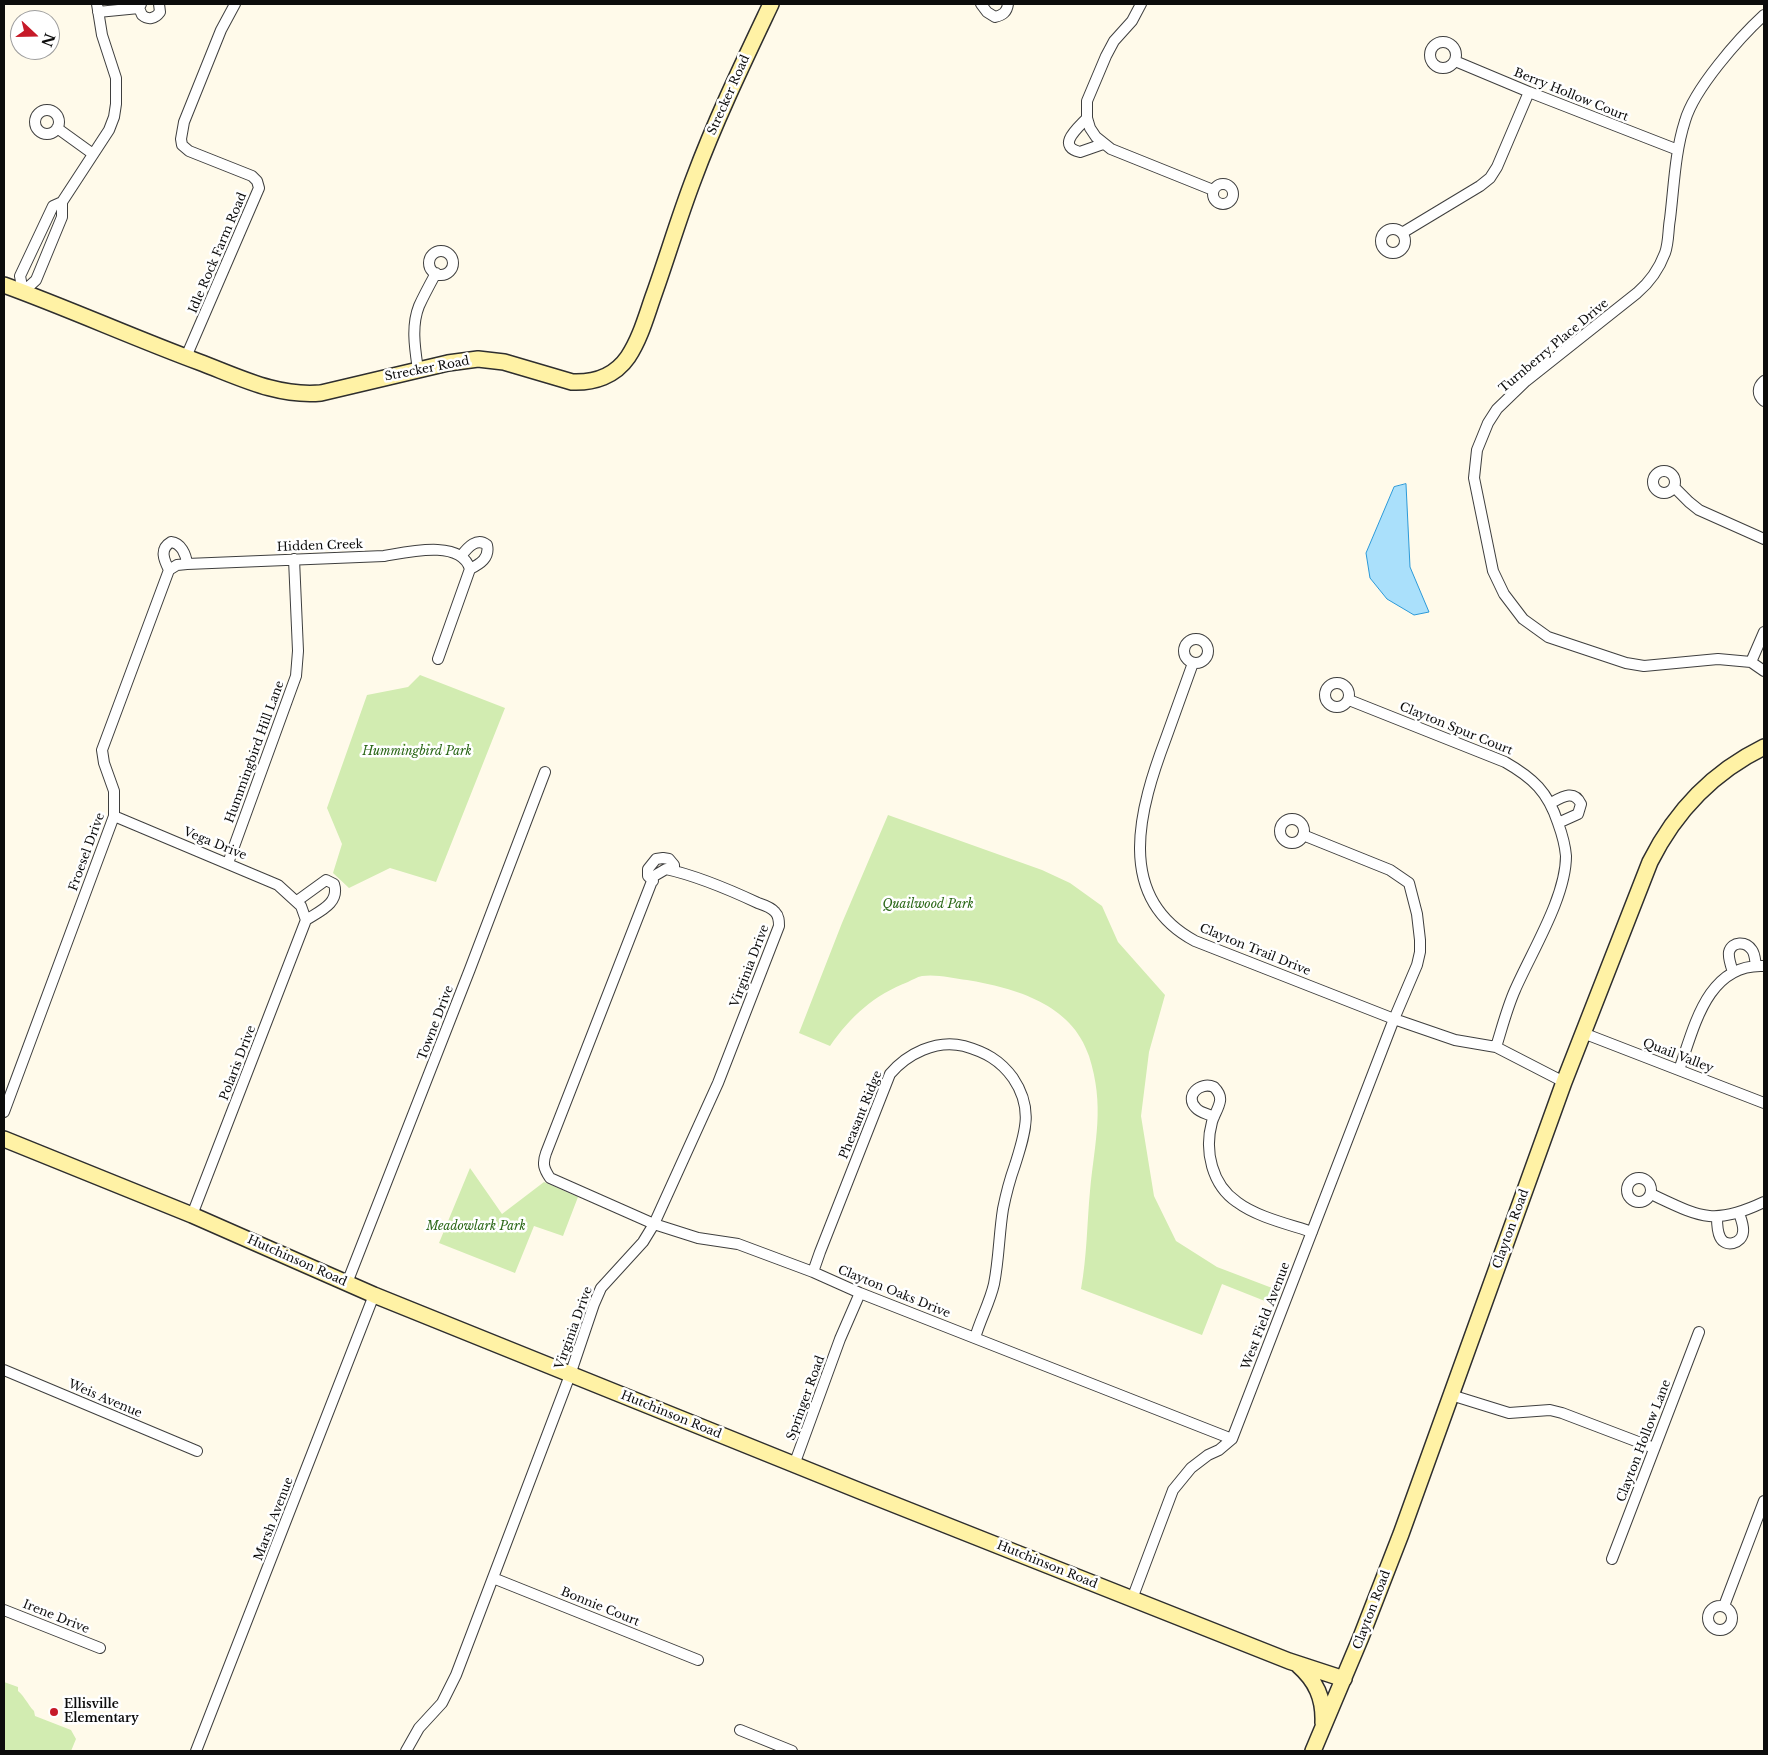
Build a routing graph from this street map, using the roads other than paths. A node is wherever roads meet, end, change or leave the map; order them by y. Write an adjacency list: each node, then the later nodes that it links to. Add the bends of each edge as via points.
1 (159, 4): 7 (street, via 158,16 151,19 142,15)
2 (235, 4): 23 (street, Idle Rock Farm Road, via 221,30 184,122 181,140 189,151 252,176 259,188)
3 (771, 4): 24 (street, Strecker Road, via 694,178 641,329 628,357 619,367 596,381 584,383 504,362 484,360)
4 (981, 4): 5 (street, via 995,17 1008,9)
5 (1008, 4)
6 (1141, 4): 12 (street, via 1132,22 1114,41 1106,56 1087,101)
7 (140, 6): 8 (street)
8 (98, 8): 16 (street, via 117,90 114,117)
9 (1764, 15): 15 (street, Turnberry Place Drive, via 1745,33 1693,102)
10 (1455, 61): 11 (street, Berry Hollow Court)
11 (1529, 92): 15 (street, Berry Hollow Court); 19 (street, via 1490,178)
12 (1087, 118): 14 (street, via 1090,128); 14 (street, via 1073,133 1070,145 1080,152)
13 (57, 128): 16 (street)
14 (1103, 144): 17 (street)
15 (1678, 150): 34 (street, Turnberry Place Drive, via 1666,251 1658,269 1648,284 1526,381 1497,409 1477,450 1474,478 1493,571 1504,594 1518,612 1548,637 1644,666 1718,659)
16 (93, 154): 18 (street)
17 (1213, 190)
18 (62, 202): 22 (street, via 62,217 36,280); 22 (street, via 53,206 20,276)
19 (1402, 233)
20 (436, 273): 24 (street, via 415,320)
21 (4, 285): 22 (street, Strecker Road)
22 (23, 292): 23 (street, Strecker Road)
23 (186, 358): 24 (street, Strecker Road, via 269,388 304,394)
24 (418, 370)
25 (1764, 381): 26 (street, via 1759,390)
26 (1764, 401)
27 (1674, 487): 28 (street, via 1699,510)
28 (1764, 539)
29 (294, 559): 30 (street, Hidden Creek); 33 (street, Hidden Creek, via 443,550 466,563); 44 (street, Hummingbird Hill Lane, via 296,676)
30 (187, 564): 31 (street, Hidden Creek); 31 (street, via 181,548 171,542 163,550)
31 (169, 570): 41 (street, Froesel Drive, via 102,750 114,791)
32 (1764, 632): 34 (street)
33 (438, 659)
34 (1751, 662): 36 (street, Turnberry Place Drive)
35 (1193, 663): 49 (street, Clayton Trail Drive, via 1149,784 1143,814 1139,844 1141,870 1154,903 1168,923 1195,941)
36 (1764, 671)
37 (1348, 700): 40 (street, Clayton Spur Court, via 1519,769)
38 (1764, 747): 50 (street, Clayton Road, via 1712,781 1666,832 1643,878)
39 (546, 772): 67 (street, Towne Drive)
40 (1552, 803): 42 (street, Clayton Spur Court); 42 (street, via 1571,795 1577,797 1581,804 1578,814)
41 (114, 816): 44 (street, Vega Drive); 55 (street, Froesel Drive)
42 (1558, 823): 51 (street, Clayton Spur Court, via 1566,856 1564,876 1559,894 1514,991)
43 (1303, 835): 49 (street, West Field Avenue, via 1390,870 1409,883 1418,914 1420,952)
44 (228, 863): 45 (street, Vega Drive, via 278,885)
45 (299, 904): 46 (street); 46 (street, via 326,880 334,884 336,894 332,902)
46 (306, 920): 62 (street, Polaris Drive)
47 (1760, 966): 48 (street); 48 (street, via 1752,950 1740,943 1729,953)
48 (1733, 972): 52 (street, via 1712,989 1705,1000)
49 (1394, 1019): 51 (street, Clayton Trail Drive, via 1455,1040); 65 (street, West Field Avenue)
50 (1583, 1033): 52 (street, Quail Valley); 53 (street, Clayton Road)
51 (1496, 1047): 53 (street, Clayton Trail Drive)
52 (1679, 1070): 54 (street, Quail Valley)
53 (1564, 1082): 74 (street, Clayton Road)
54 (1764, 1103)
55 (4, 1112)
56 (1214, 1117): 56 (street, via 1220,1100 1218,1090 1210,1085 1200,1086 1194,1092 1192,1102 1198,1110); 65 (street, via 1209,1150 1216,1177 1226,1192 1250,1210)
57 (4, 1139): 62 (street, Hutchinson Road)
58 (547, 1174): 64 (street, Clayton Oaks Drive, via 557,1182); 64 (street, Virginia Drive, via 543,1161 654,876 666,869 674,870 742,895 774,910 779,926 718,1083)
59 (1651, 1194): 63 (street, via 1694,1213)
60 (1764, 1202): 61 (street)
61 (1739, 1213): 63 (street); 63 (street, via 1743,1232 1735,1243 1722,1239)
62 (192, 1214): 67 (street, Hutchinson Road)
63 (1717, 1217)
64 (654, 1224): 66 (street, Clayton Oaks Drive, via 698,1238 738,1244); 73 (street, Virginia Drive, via 643,1242 601,1288)
65 (1312, 1232): 75 (street, West Field Avenue)
66 (813, 1272): 68 (street, Clayton Oaks Drive); 71 (street, Pheasant Ridge, via 890,1074 907,1058 928,1048 958,1045 976,1050 1005,1067 1022,1094 1026,1126 1003,1210 993,1287)
67 (347, 1283): 69 (street, Hutchinson Road)
68 (860, 1293): 71 (street, Clayton Oaks Drive); 78 (street, Springer Road)
69 (374, 1295): 73 (street, Hutchinson Road); 91 (street, Marsh Avenue)
70 (1699, 1332): 76 (street, Clayton Hollow Lane)
71 (975, 1338): 75 (street, Clayton Oaks Drive)
72 (4, 1370): 77 (street, Weis Avenue)
73 (570, 1375): 78 (street, Hutchinson Road); 81 (street, Virginia Drive)
74 (1451, 1395): 76 (street, via 1509,1413 1544,1410 1562,1413); 88 (street, Clayton Road)
75 (1232, 1439): 82 (street, via 1191,1468 1173,1490)
76 (1654, 1448): 80 (street, Clayton Hollow Lane)
77 (197, 1451)
78 (794, 1464): 82 (street, Hutchinson Road)
79 (1764, 1501): 83 (street)
80 (1612, 1559)
81 (493, 1578): 86 (street, Bonnie Court); 92 (street, Virginia Drive, via 442,1703 419,1728)
82 (1132, 1599): 87 (street, Hutchinson Road)
83 (1724, 1606)
84 (4, 1610): 85 (street, Irene Drive)
85 (100, 1648)
86 (698, 1660)
87 (1297, 1664): 88 (street, Hutchinson Road); 90 (street, via 1309,1674 1322,1699)
88 (1344, 1679): 90 (street, Clayton Road)
89 (740, 1730): 93 (street)
90 (1322, 1730): 94 (street, Clayton Road)
91 (196, 1751)
92 (406, 1751)
93 (792, 1751)
94 (1313, 1751)

